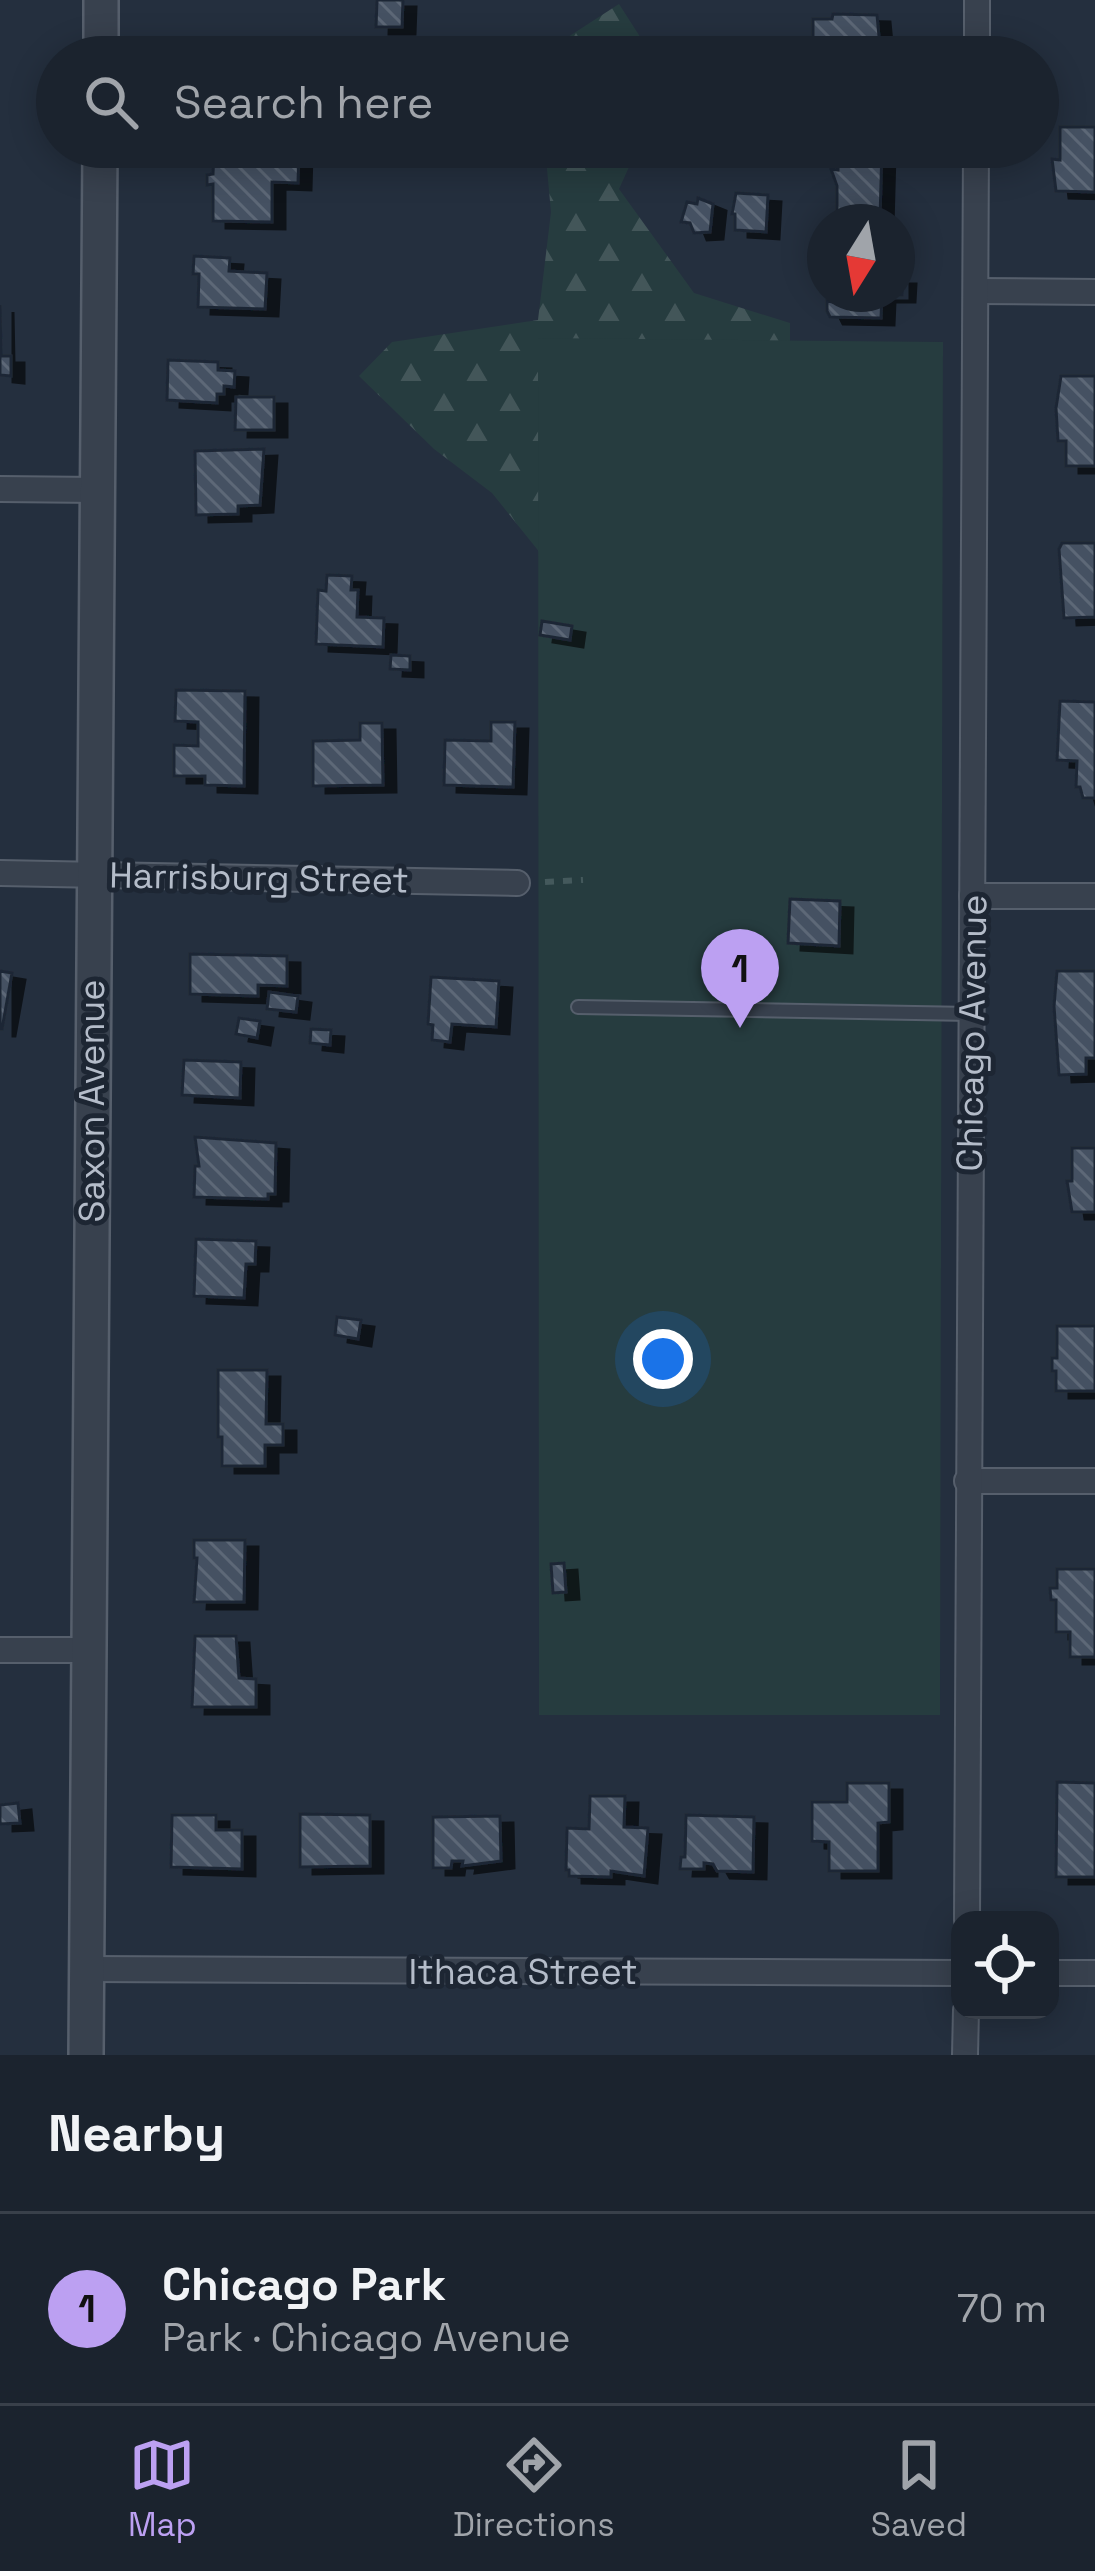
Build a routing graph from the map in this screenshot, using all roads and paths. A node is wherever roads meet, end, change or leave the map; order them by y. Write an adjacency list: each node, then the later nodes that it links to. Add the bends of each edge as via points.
1 (101, 0): 3 (street)
2 (977, 0): 4 (street)
3 (101, 36)
4 (977, 36)
5 (100, 168): 10 (street, Saxon Avenue)
6 (976, 168): 7 (street, Chicago Avenue)
7 (976, 291): 8 (street); 15 (street, Chicago Avenue)
8 (1095, 292)
9 (0, 489): 10 (street)
10 (98, 490): 12 (street, Saxon Avenue)
11 (0, 873): 12 (street, Harrisburg Street)
12 (92, 873): 14 (street, Harrisburg Street); 22 (street, Saxon Avenue)
13 (583, 880): 14 (path)
14 (518, 883)
15 (972, 896): 16 (street); 18 (street, Chicago Avenue)
16 (1095, 896)
17 (578, 1007): 18 (lane)
18 (971, 1014): 19 (street, Chicago Avenue)
19 (967, 1480): 20 (street); 23 (street, Chicago Avenue)
20 (1095, 1481)
21 (0, 1650): 22 (street)
22 (89, 1650): 24 (street, Saxon Avenue)
23 (967, 1911)
24 (87, 1969): 25 (street, Ithaca Street); 29 (street, Saxon Avenue)
25 (951, 1972)
26 (1059, 1973): 27 (street)
27 (1095, 1973)
28 (966, 2019): 30 (street)
29 (86, 2055)
30 (965, 2055)

